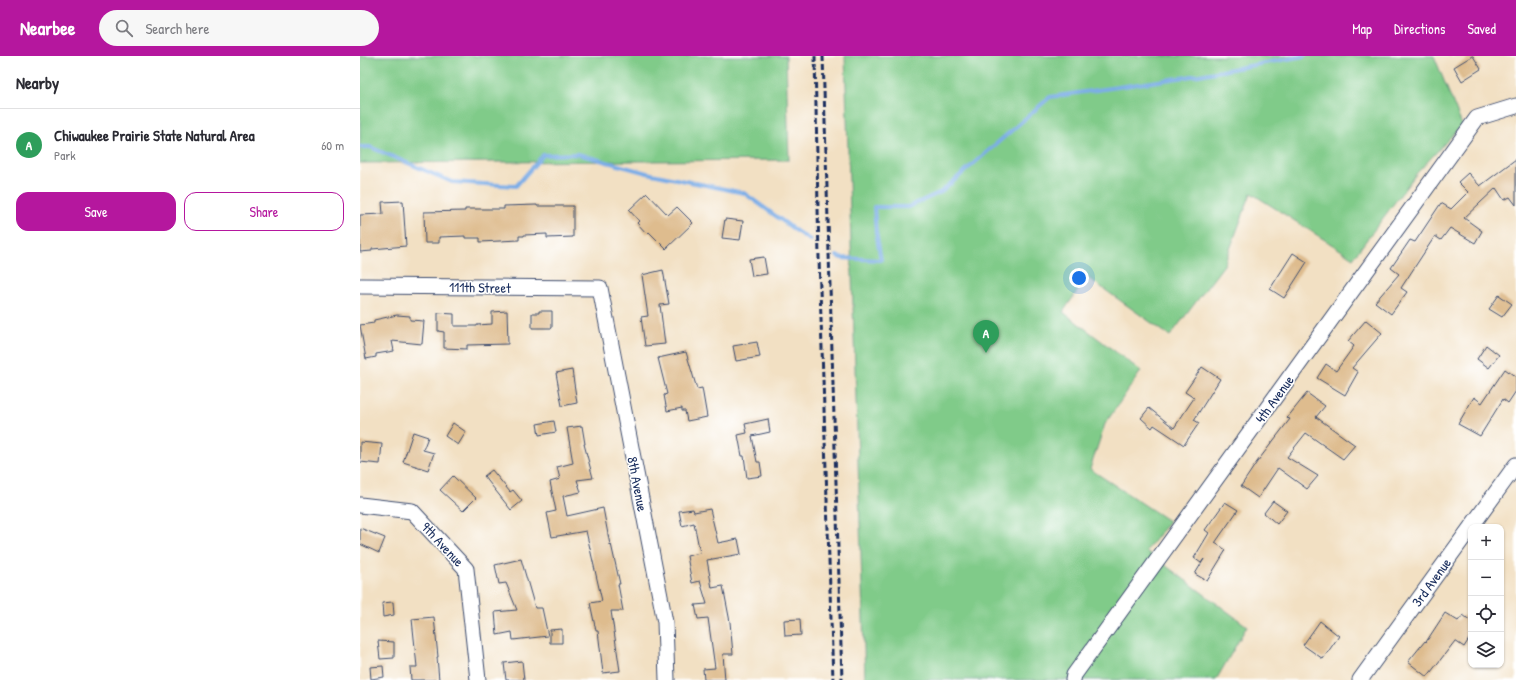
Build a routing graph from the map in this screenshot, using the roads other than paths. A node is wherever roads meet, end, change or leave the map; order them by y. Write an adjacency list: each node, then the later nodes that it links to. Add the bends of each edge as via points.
1 (1516, 106): 8 (street, 4th Avenue, via 1477,118 1074,675)
2 (360, 286): 3 (street, 111th Street)
3 (600, 288): 7 (street, 8th Avenue, via 665,622)
4 (1516, 465): 9 (street, 3rd Avenue)
5 (360, 505): 6 (street, 9th Avenue, via 412,510 466,569)
6 (478, 680)
7 (667, 680)
8 (1073, 680)
9 (1360, 680)

